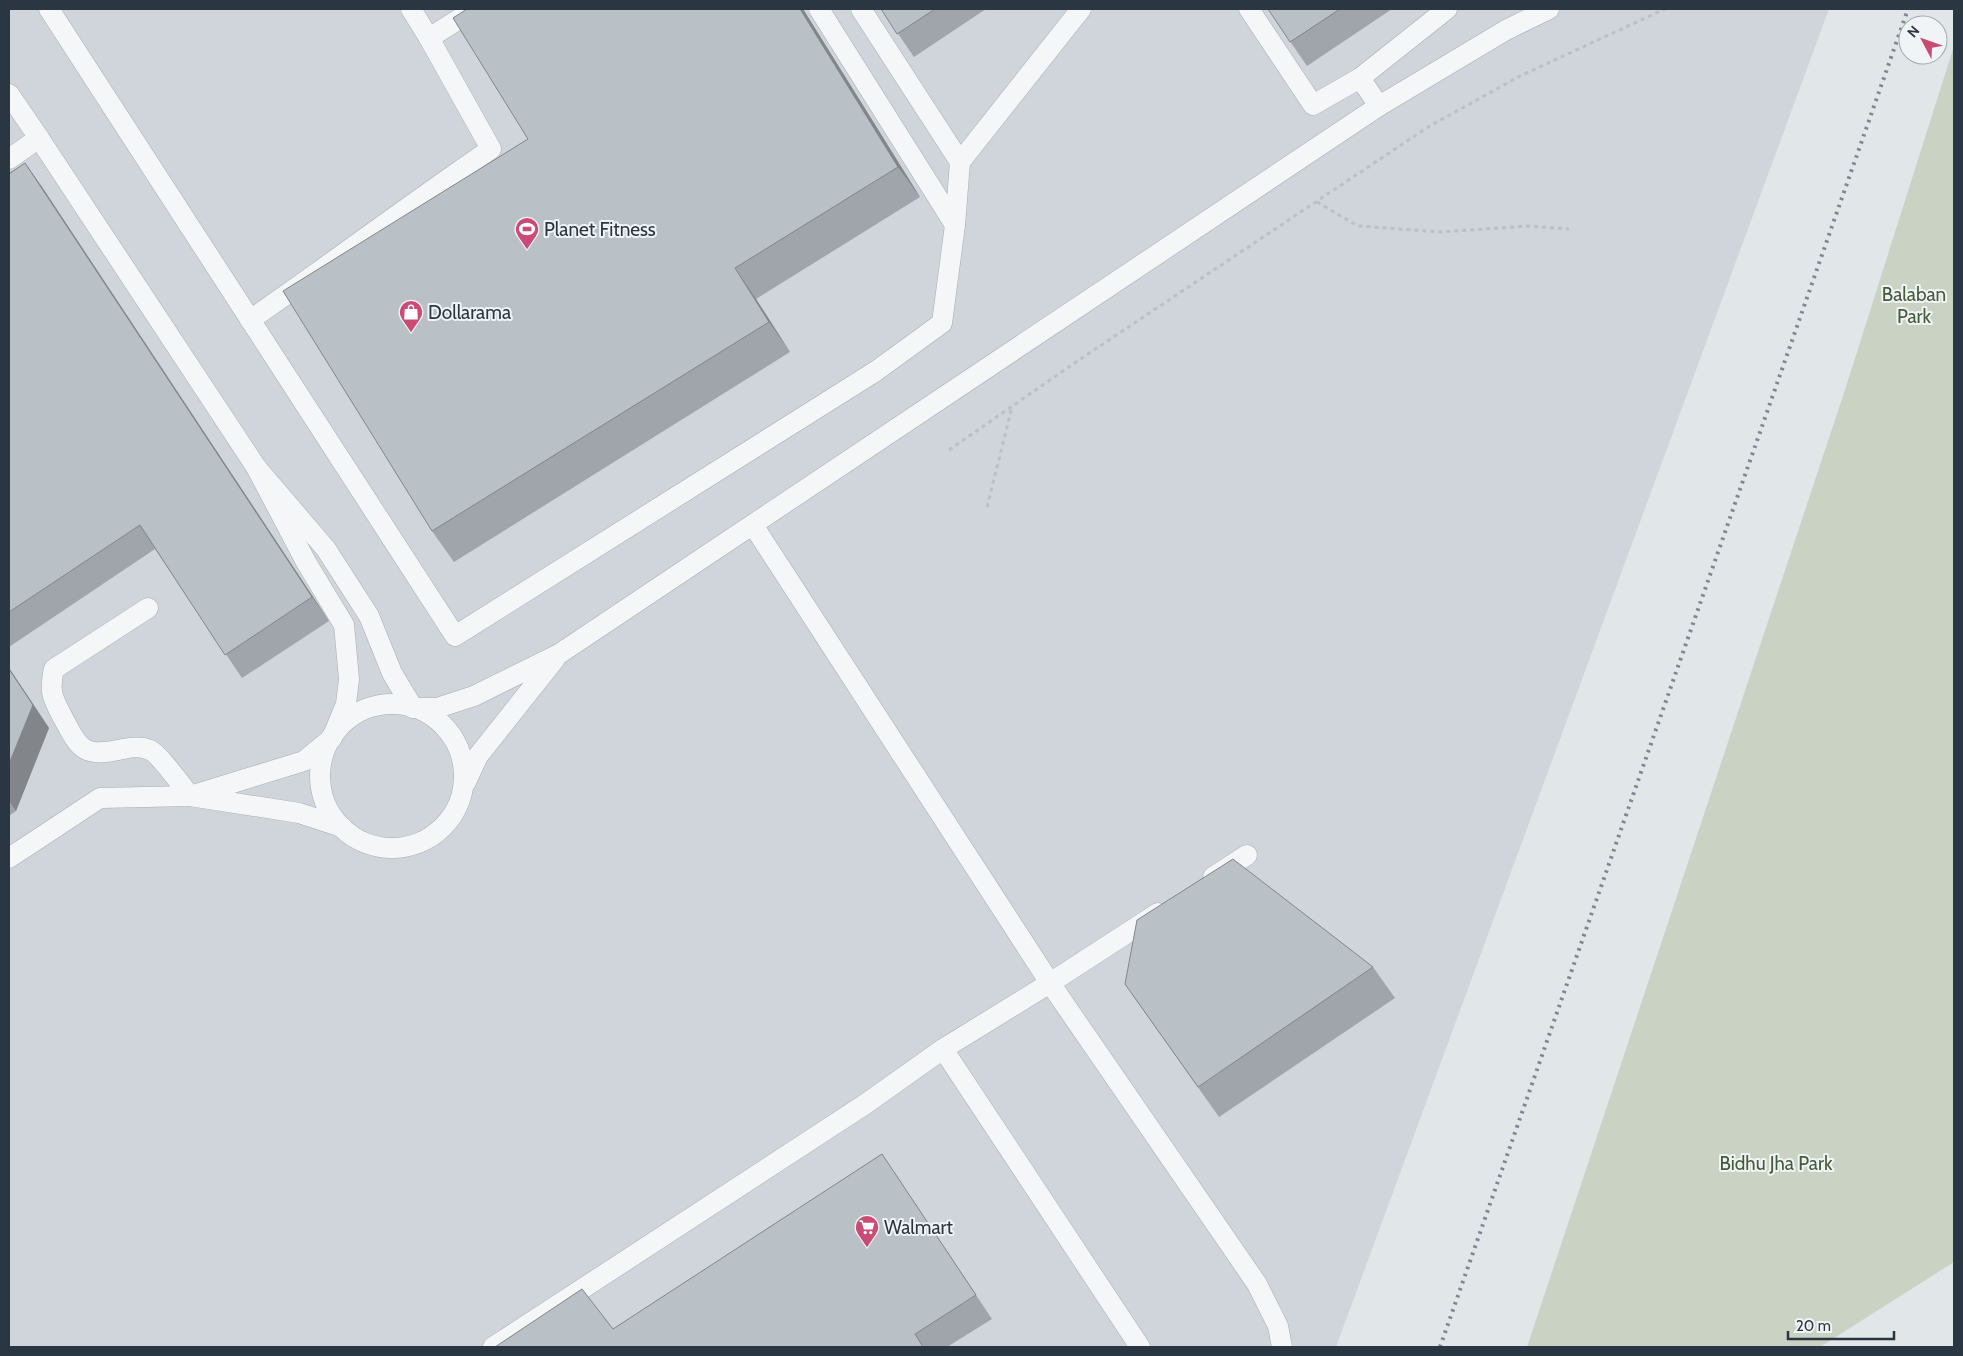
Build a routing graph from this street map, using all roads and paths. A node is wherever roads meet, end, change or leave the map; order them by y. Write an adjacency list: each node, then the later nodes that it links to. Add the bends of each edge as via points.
1 (49, 9): 21 (lane)
2 (411, 9): 11 (lane)
3 (476, 9): 11 (lane)
4 (819, 9): 19 (lane)
5 (861, 9): 17 (lane)
6 (1080, 9): 17 (lane)
7 (1249, 9): 12 (lane, via 1312,105)
8 (1447, 9): 12 (lane)
9 (1549, 9): 14 (lane, via 1506,30)
10 (1665, 9): 18 (path, via 1520,76 1428,127)
11 (430, 38): 21 (lane, via 491,149)
12 (1360, 78): 14 (lane)
13 (9, 94): 15 (lane)
14 (1380, 106): 26 (lane)
15 (39, 138): 16 (lane); 24 (lane)
16 (9, 159)
17 (960, 162): 19 (lane)
18 (1317, 202): 20 (path, via 1358,226 1441,232 1527,226); 22 (path)
19 (955, 226): 21 (lane, via 942,323 876,371 455,636)
20 (1569, 229)
21 (250, 320)
22 (1012, 406): 23 (path); 25 (path)
23 (949, 450)
24 (256, 467): 29 (lane, via 326,548 369,616 392,673); 30 (lane, via 306,562 344,624 348,679 346,704)
25 (987, 507)
26 (753, 525): 28 (lane); 38 (lane)
27 (148, 608): 32 (lane, via 54,669 50,684 53,699 73,738 85,751 104,753 133,747 151,750)
28 (559, 654): 29 (lane, via 474,696 436,708); 31 (lane, via 478,756)
29 (412, 708): 30 (lane, via 401,704 378,706 357,714 338,728); 31 (lane, via 424,711 443,724 457,743 464,766)
30 (332, 738): 32 (lane, via 304,761); 33 (lane, via 320,771 322,794 332,816)
31 (464, 786): 33 (lane, via 454,813 439,832 418,844 394,848 370,845 348,834)
32 (190, 796): 33 (lane, via 299,813); 35 (lane, via 100,798)
33 (342, 827)
34 (1247, 854): 36 (lane)
35 (9, 858)
36 (1195, 889)
37 (1172, 904): 38 (lane)
38 (1050, 983): 39 (lane); 42 (lane, via 1256,1284 1278,1326)
39 (942, 1049): 40 (lane, via 855,1111); 41 (lane)
40 (493, 1347)
41 (1140, 1347)
42 (1282, 1347)

